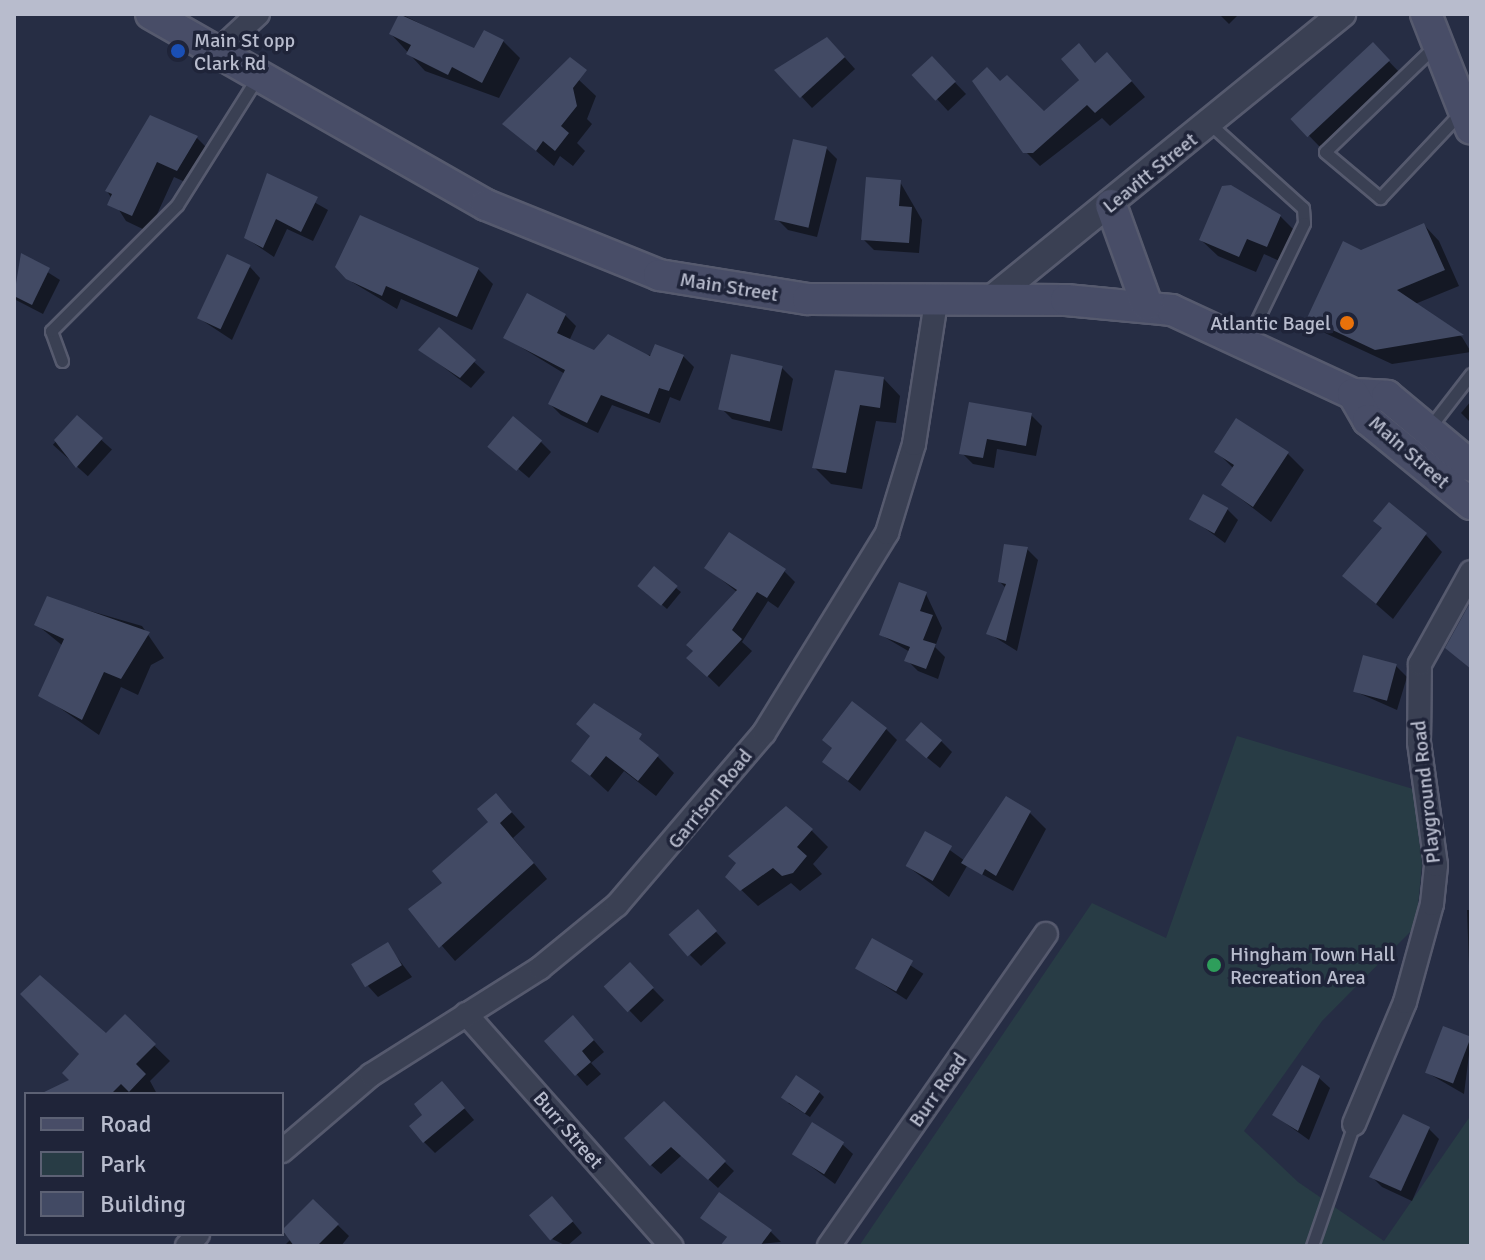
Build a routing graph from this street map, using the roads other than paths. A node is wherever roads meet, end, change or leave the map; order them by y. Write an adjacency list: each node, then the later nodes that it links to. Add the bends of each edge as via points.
1 (151, 14): 8 (main road, Main Street)
2 (258, 14): 8 (street)
3 (1319, 14): 6 (street, Leavitt Street)
4 (1342, 14): 6 (street, Leavitt Street)
5 (1426, 14): 7 (main road)
6 (1304, 38): 11 (street, Leavitt Street)
7 (1437, 44): 10 (main road); 10 (lane, via 1406,67 1325,152 1380,198)
8 (217, 52): 9 (main road, Main Street)
9 (259, 75): 14 (main road, Main Street, via 486,205 659,275 796,297); 17 (lane, via 177,205 51,331)
10 (1467, 120)
11 (1210, 124): 12 (street, Leavitt Street); 16 (lane, via 1303,208 1304,223)
12 (1111, 205): 13 (street, Leavitt Street); 15 (main road)
13 (990, 300): 14 (main road, Main Street); 15 (main road, Main Street)
14 (936, 302): 26 (street, Garrison Road, via 914,444 887,533 833,631 764,733 644,880 540,968)
15 (1147, 305): 16 (main road, Main Street)
16 (1247, 341): 19 (main road, Main Street)
17 (62, 361)
18 (1471, 374): 20 (lane)
19 (1353, 394): 20 (main road, Main Street, via 1387,396); 21 (main road, Main Street, via 1368,420)
20 (1428, 430): 21 (main road); 22 (main road, Main Street)
21 (1408, 453): 23 (main road, Main Street)
22 (1471, 466)
23 (1471, 504)
24 (1471, 572): 27 (street, Playground Road, via 1420,664 1432,904 1405,1002)
25 (1046, 934): 30 (street, Burr Road)
26 (466, 1014): 28 (street, Garrison Road, via 371,1075); 29 (street, Burr Street)
27 (1354, 1124): 31 (lane, Playground Road)
28 (284, 1149)
29 (671, 1246)
30 (829, 1246)
31 (1312, 1246)

